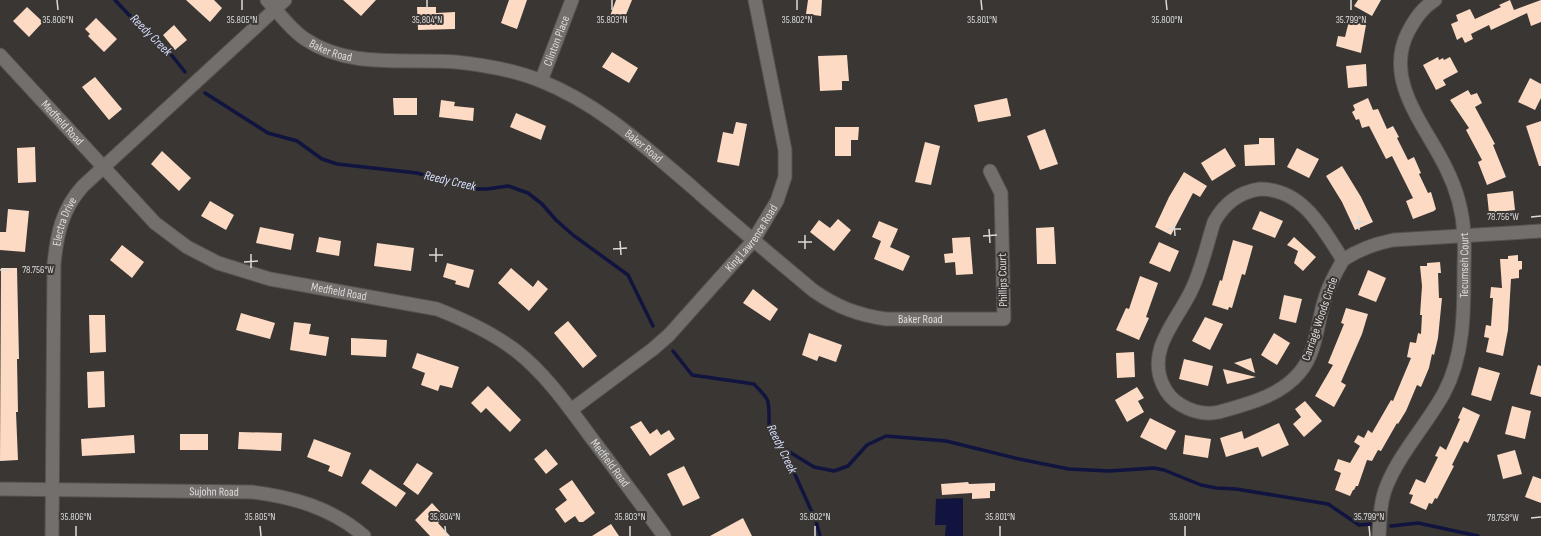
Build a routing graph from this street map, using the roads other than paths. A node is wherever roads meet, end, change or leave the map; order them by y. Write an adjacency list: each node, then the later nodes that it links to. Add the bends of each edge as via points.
1 (285, 0): 5 (street, Electra Drive)
2 (572, 0): 7 (street, Clinton Place)
3 (755, 0): 12 (street, King Lawrence Road, via 785,150 785,177 777,201)
4 (1435, 0): 11 (street, Tecumseh Court, via 1421,10 1406,36 1401,58 1402,83 1409,102 1447,169 1455,190)
5 (271, 4): 7 (street, Baker Road, via 305,39 330,52 361,59 478,65); 8 (street, Electra Drive)
6 (0, 55): 8 (street, Medfield Road)
7 (541, 81): 12 (street, Baker Road, via 587,104 614,122)
8 (103, 166): 15 (street, Medfield Road, via 155,223 204,257 234,269 270,278 437,309 462,319 489,334 528,362 542,374); 17 (street, Electra Drive, via 74,196 60,222 56,239)
9 (990, 171): 14 (street, Phillips Court, via 1001,193)
10 (1541, 231): 11 (street, Carriage Woods Circle)
11 (1464, 235): 13 (street, Carriage Woods Circle, via 1393,240 1357,250); 21 (street, Tecumseh Court, via 1462,333 1456,358 1445,392 1386,486)
12 (753, 241): 14 (street, Baker Road, via 814,291 841,308 856,313 886,319); 15 (street, King Lawrence Road, via 669,335)
13 (1343, 260): 13 (street, Carriage Woods Circle, via 1304,207 1289,195 1272,189 1260,189 1251,190 1233,199 1214,222 1193,288 1160,346 1158,370 1171,397 1179,404 1197,412 1217,412 1280,390 1300,373 1307,362 1316,338 1328,287)
14 (1004, 319)
15 (571, 410): 20 (street, Medfield Road)
16 (0, 489): 17 (street, Sujohn Road)
17 (53, 490): 18 (street, Sujohn Road, via 252,492 276,495 327,511); 19 (street, Electra Drive)
18 (361, 535)
19 (52, 536)
20 (664, 536)
21 (1379, 536)

